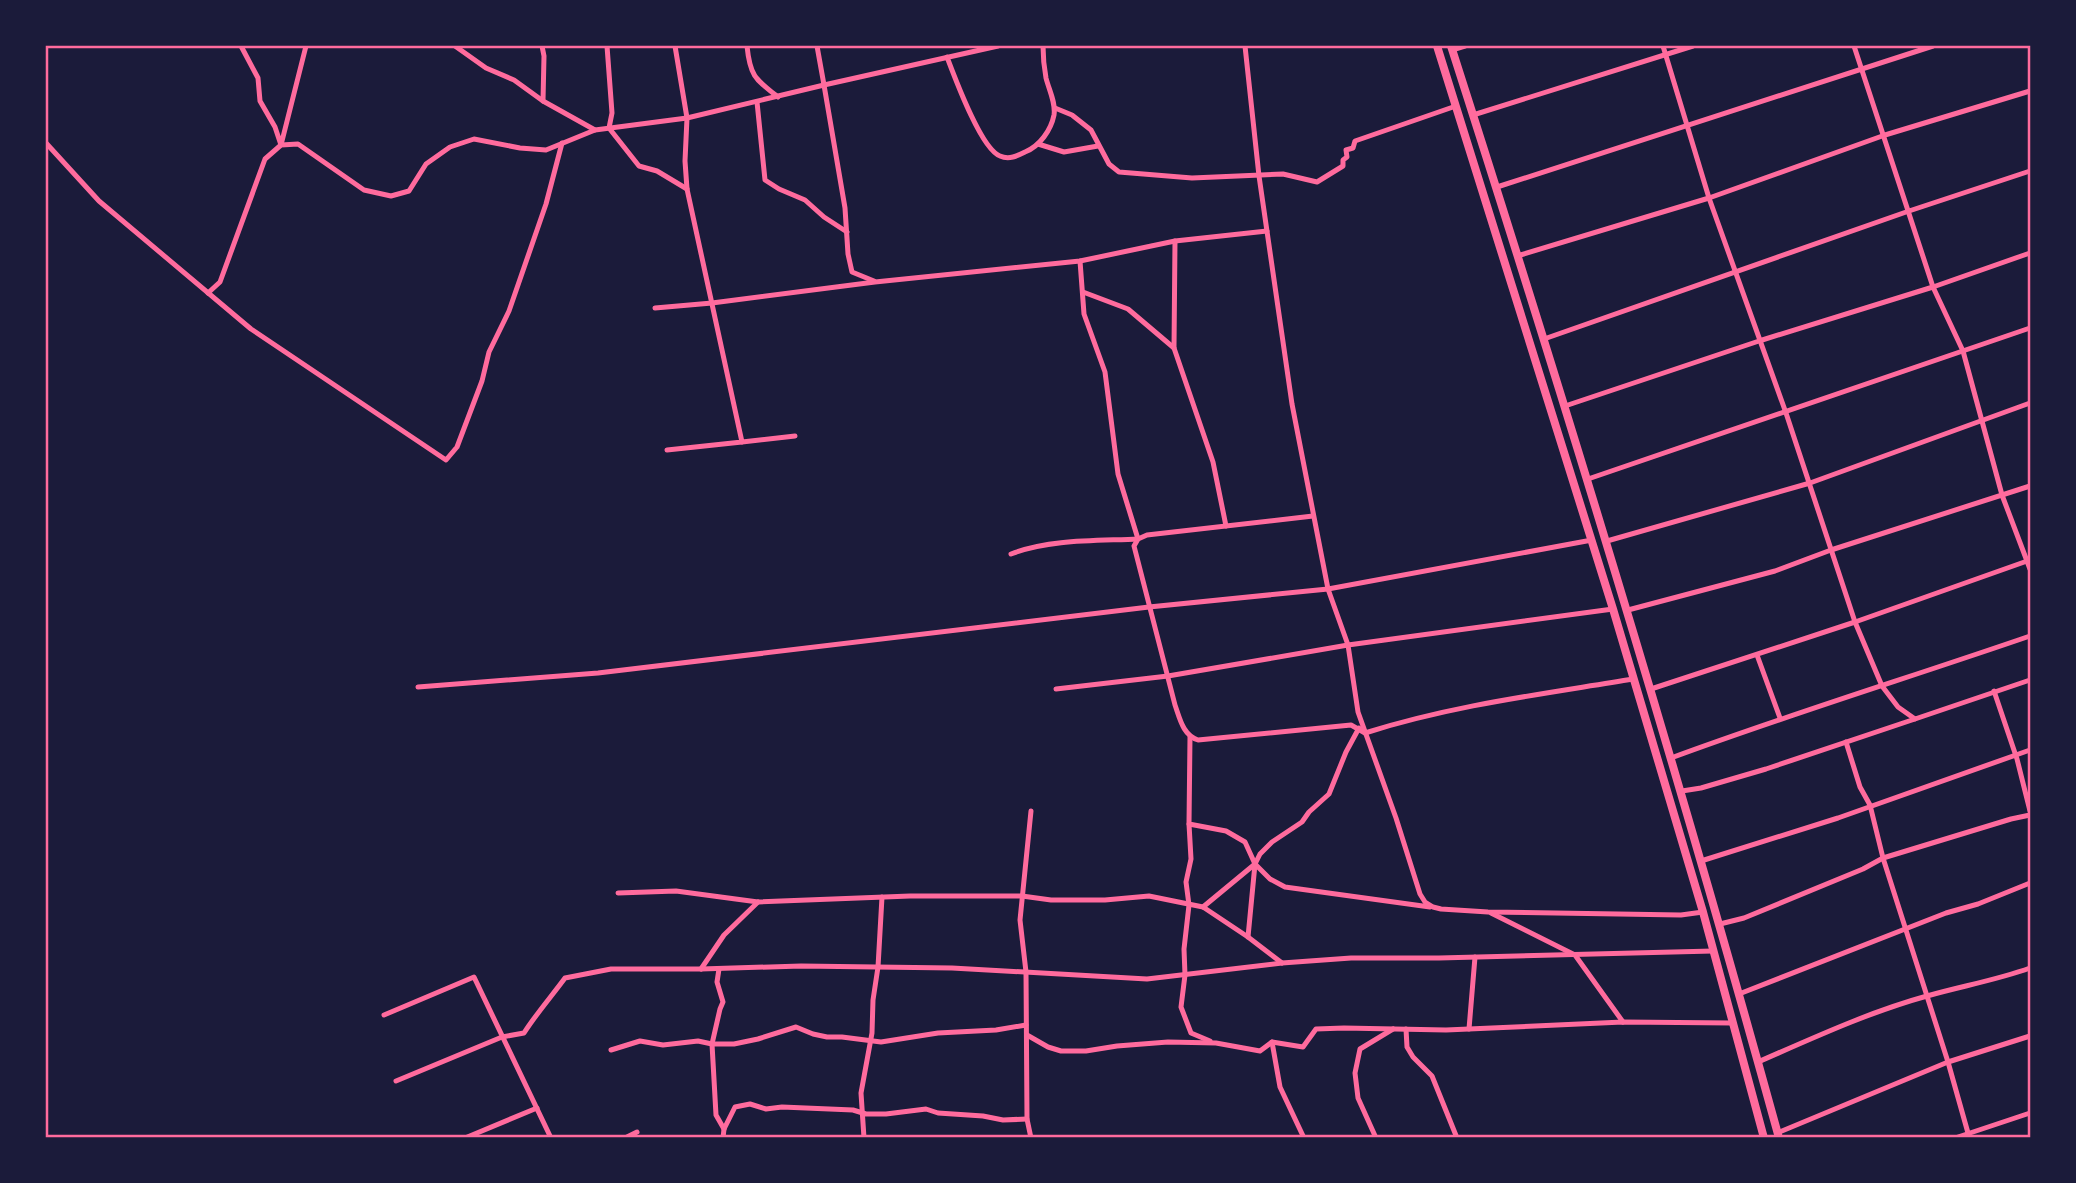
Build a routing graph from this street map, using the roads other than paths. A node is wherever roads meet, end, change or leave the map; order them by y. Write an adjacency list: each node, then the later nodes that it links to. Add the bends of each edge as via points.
1 (241, 46): 40 (street, via 258,78 260,101)
2 (306, 46): 40 (street)
3 (455, 46): 27 (street)
4 (542, 46): 27 (street)
5 (607, 46): 34 (street)
6 (675, 46): 32 (street)
7 (747, 46): 26 (street, via 756,79)
8 (817, 46): 24 (street)
9 (968, 46): 20 (street)
10 (998, 46): 20 (street)
11 (1043, 46): 30 (street)
12 (1245, 46): 43 (street)
13 (1437, 46): 29 (highway)
14 (1465, 46): 19 (street)
15 (1663, 46): 21 (street)
16 (1693, 46): 21 (street)
17 (1854, 46): 23 (street)
18 (1933, 46): 23 (street)
19 (1451, 48): 31 (highway)
20 (970, 53): 22 (street)
21 (1666, 54): 31 (street); 33 (street)
22 (947, 57): 24 (street); 39 (street, via 984,143 993,153 1012,158)
23 (1862, 70): 33 (street); 36 (street)
24 (824, 85): 26 (street); 48 (street)
25 (2031, 91): 36 (street)
26 (778, 97): 28 (street)
27 (542, 101): 35 (street)
28 (757, 102): 32 (street); 48 (street, via 765,180 805,200)
29 (1456, 106): 43 (street, via 1355,141 1353,148 1346,150 1343,166 1317,182 1283,174); 80 (highway)
30 (1055, 108): 39 (street); 41 (street, via 1085,124)
31 (1473, 114): 44 (highway)
32 (687, 118): 34 (street); 45 (street)
33 (1687, 127): 44 (street); 46 (street)
34 (609, 128): 35 (street); 45 (street, via 639,166)
35 (595, 130): 37 (street)
36 (1885, 135): 46 (street); 47 (street)
37 (562, 143): 40 (street, via 546,150 474,139 450,147 426,164 409,191 391,196 364,190 298,144); 58 (street, via 509,311 489,352 457,447 446,460 251,329)
38 (46, 144): 58 (street, via 99,201)
39 (1038, 144): 41 (street, via 1064,152)
40 (281, 145): 58 (street, via 265,159 220,282)
41 (1098, 146): 43 (street, via 1119,172 1192,178)
42 (2031, 171): 47 (street)
43 (1259, 176): 49 (street)
44 (1497, 187): 52 (highway)
45 (687, 189): 59 (street)
46 (1709, 198): 52 (street); 54 (street)
47 (1909, 211): 54 (street); 56 (street)
48 (847, 232): 55 (street, via 852,272)
49 (1267, 232): 50 (street); 77 (street)
50 (1175, 241): 53 (street); 64 (street)
51 (2031, 253): 56 (street)
52 (1517, 256): 62 (highway)
53 (1080, 261): 55 (street); 57 (street)
54 (1735, 272): 62 (street); 63 (street)
55 (875, 282): 59 (street)
56 (1933, 286): 63 (street); 65 (street)
57 (1083, 292): 64 (street, via 1128,309); 79 (street, via 1084,314 1105,372 1118,474)
58 (208, 293)
59 (712, 303): 60 (street); 71 (street)
60 (655, 308)
61 (2031, 328): 65 (street)
62 (1544, 339): 67 (highway)
63 (1759, 341): 67 (street); 68 (street)
64 (1174, 348): 78 (street, via 1213,462)
65 (1963, 351): 68 (street); 69 (street)
66 (2031, 403): 69 (street)
67 (1565, 406): 73 (highway)
68 (1786, 413): 73 (street); 74 (street)
69 (1981, 420): 74 (street); 76 (street)
70 (795, 436): 71 (street)
71 (742, 442): 72 (street)
72 (667, 450)
73 (1588, 479): 81 (highway)
74 (1810, 484): 81 (street); 82 (street)
75 (2031, 486): 76 (street)
76 (2002, 495): 82 (street); 84 (street)
77 (1313, 516): 78 (street); 86 (street)
78 (1226, 526): 79 (street)
79 (1138, 539): 83 (street, via 1069,543); 87 (street, via 1134,546)
80 (1592, 540): 86 (street); 88 (highway)
81 (1607, 541): 89 (highway)
82 (1831, 550): 89 (street, via 1775,571); 90 (street)
83 (1011, 554)
84 (2029, 560): 85 (street); 90 (street)
85 (2031, 569)
86 (1328, 589): 87 (street); 92 (street)
87 (1149, 607): 94 (street); 97 (street, via 598,673)
88 (1614, 609): 92 (street); 95 (highway)
89 (1628, 610): 100 (highway)
90 (1855, 622): 93 (street); 98 (street)
91 (2031, 636): 98 (street)
92 (1348, 645): 94 (street); 105 (street)
93 (1757, 654): 100 (street); 102 (street)
94 (1168, 676): 99 (street); 106 (street)
95 (1633, 680): 105 (street, via 1490,702); 128 (highway)
96 (2031, 680): 101 (street)
97 (418, 687)
98 (1882, 687): 102 (street); 103 (street, via 1898,707)
99 (1056, 689)
100 (1651, 689): 110 (highway)
101 (1994, 691): 103 (street); 109 (street)
102 (1780, 718): 110 (street)
103 (1916, 719): 107 (street)
104 (1359, 728): 105 (street); 106 (street); 118 (street, via 1329,794 1302,822 1272,842)
105 (1365, 733): 126 (street, via 1420,894)
106 (1189, 737): 115 (street)
107 (1846, 742): 111 (street); 112 (street)
108 (2031, 750): 109 (street)
109 (2016, 754): 112 (street); 114 (street)
110 (1671, 758): 111 (highway)
111 (1682, 791): 117 (highway)
112 (1870, 805): 116 (street); 117 (street)
113 (1031, 811): 121 (street)
114 (2031, 813): 116 (street)
115 (1189, 824): 118 (street, via 1226,831 1245,842); 124 (street)
116 (1882, 858): 129 (street); 130 (street)
117 (1701, 861): 129 (highway)
118 (1255, 864): 125 (street); 126 (street, via 1285,887); 131 (street)
119 (2031, 883): 130 (street)
120 (618, 893): 123 (street, via 676,891)
121 (1022, 896): 122 (street); 124 (street, via 1105,900 1149,896); 140 (street)
122 (882, 897): 123 (street); 136 (street)
123 (758, 902): 138 (street, via 724,935)
124 (1189, 905): 125 (street); 141 (street)
125 (1203, 907): 131 (street)
126 (1433, 907): 127 (street)
127 (1488, 912): 128 (street); 133 (street)
128 (1703, 912): 132 (highway)
129 (1720, 924): 142 (highway)
130 (1905, 929): 142 (street); 143 (street)
131 (1248, 937): 135 (street)
132 (1713, 951): 133 (street); 146 (highway)
133 (1575, 955): 134 (street); 145 (street)
134 (1475, 957): 135 (street); 150 (street)
135 (1282, 963): 141 (street)
136 (878, 967): 139 (street); 140 (street); 154 (street)
137 (2031, 968): 143 (street)
138 (701, 969): 139 (street); 153 (street, via 611,969 565,978 524,1033)
139 (719, 969): 157 (street, via 716,982 723,1002)
140 (1026, 972): 141 (street, via 1147,979); 147 (street)
141 (1185, 975): 156 (street, via 1181,1007 1191,1033)
142 (1739, 994): 159 (highway)
143 (1926, 996): 159 (street); 160 (street)
144 (384, 1015): 153 (street, via 474,977)
145 (1623, 1022): 146 (street); 150 (street)
146 (1732, 1023): 179 (highway)
147 (1026, 1025): 151 (street); 154 (street)
148 (1393, 1029): 149 (street); 155 (street, via 1316,1029 1303,1047); 170 (street, via 1360,1049 1354,1073 1358,1098)
149 (1406, 1029): 150 (street); 178 (street, via 1407,1047 1432,1076)
150 (1469, 1029)
151 (1027, 1035): 156 (street, via 1061,1051); 165 (street)
152 (2031, 1036): 160 (street)
153 (502, 1037): 161 (street); 162 (street)
154 (871, 1041): 157 (street, via 820,1036 796,1027 734,1044); 163 (street, via 861,1093)
155 (1272, 1042): 156 (street, via 1260,1052); 177 (street, via 1280,1087)
156 (1216, 1043)
157 (712, 1044): 158 (street, via 640,1041); 166 (street, via 716,1115)
158 (611, 1050)
159 (1758, 1062): 169 (highway)
160 (1948, 1062): 168 (street); 169 (street)
161 (396, 1081)
162 (537, 1108): 171 (street); 172 (street)
163 (863, 1113): 165 (street, via 926,1109); 166 (street, via 766,1109 750,1104 735,1107); 175 (street)
164 (2031, 1113): 168 (street)
165 (1027, 1119): 176 (street)
166 (724, 1129): 174 (street)
167 (637, 1132): 173 (street)
168 (1968, 1133): 180 (street)
169 (1778, 1135)
170 (1374, 1136)
171 (465, 1138)
172 (551, 1138)
173 (625, 1138)
174 (723, 1138)
175 (864, 1138)
176 (1031, 1138)
177 (1304, 1138)
178 (1457, 1138)
179 (1764, 1138)
180 (1955, 1138)

